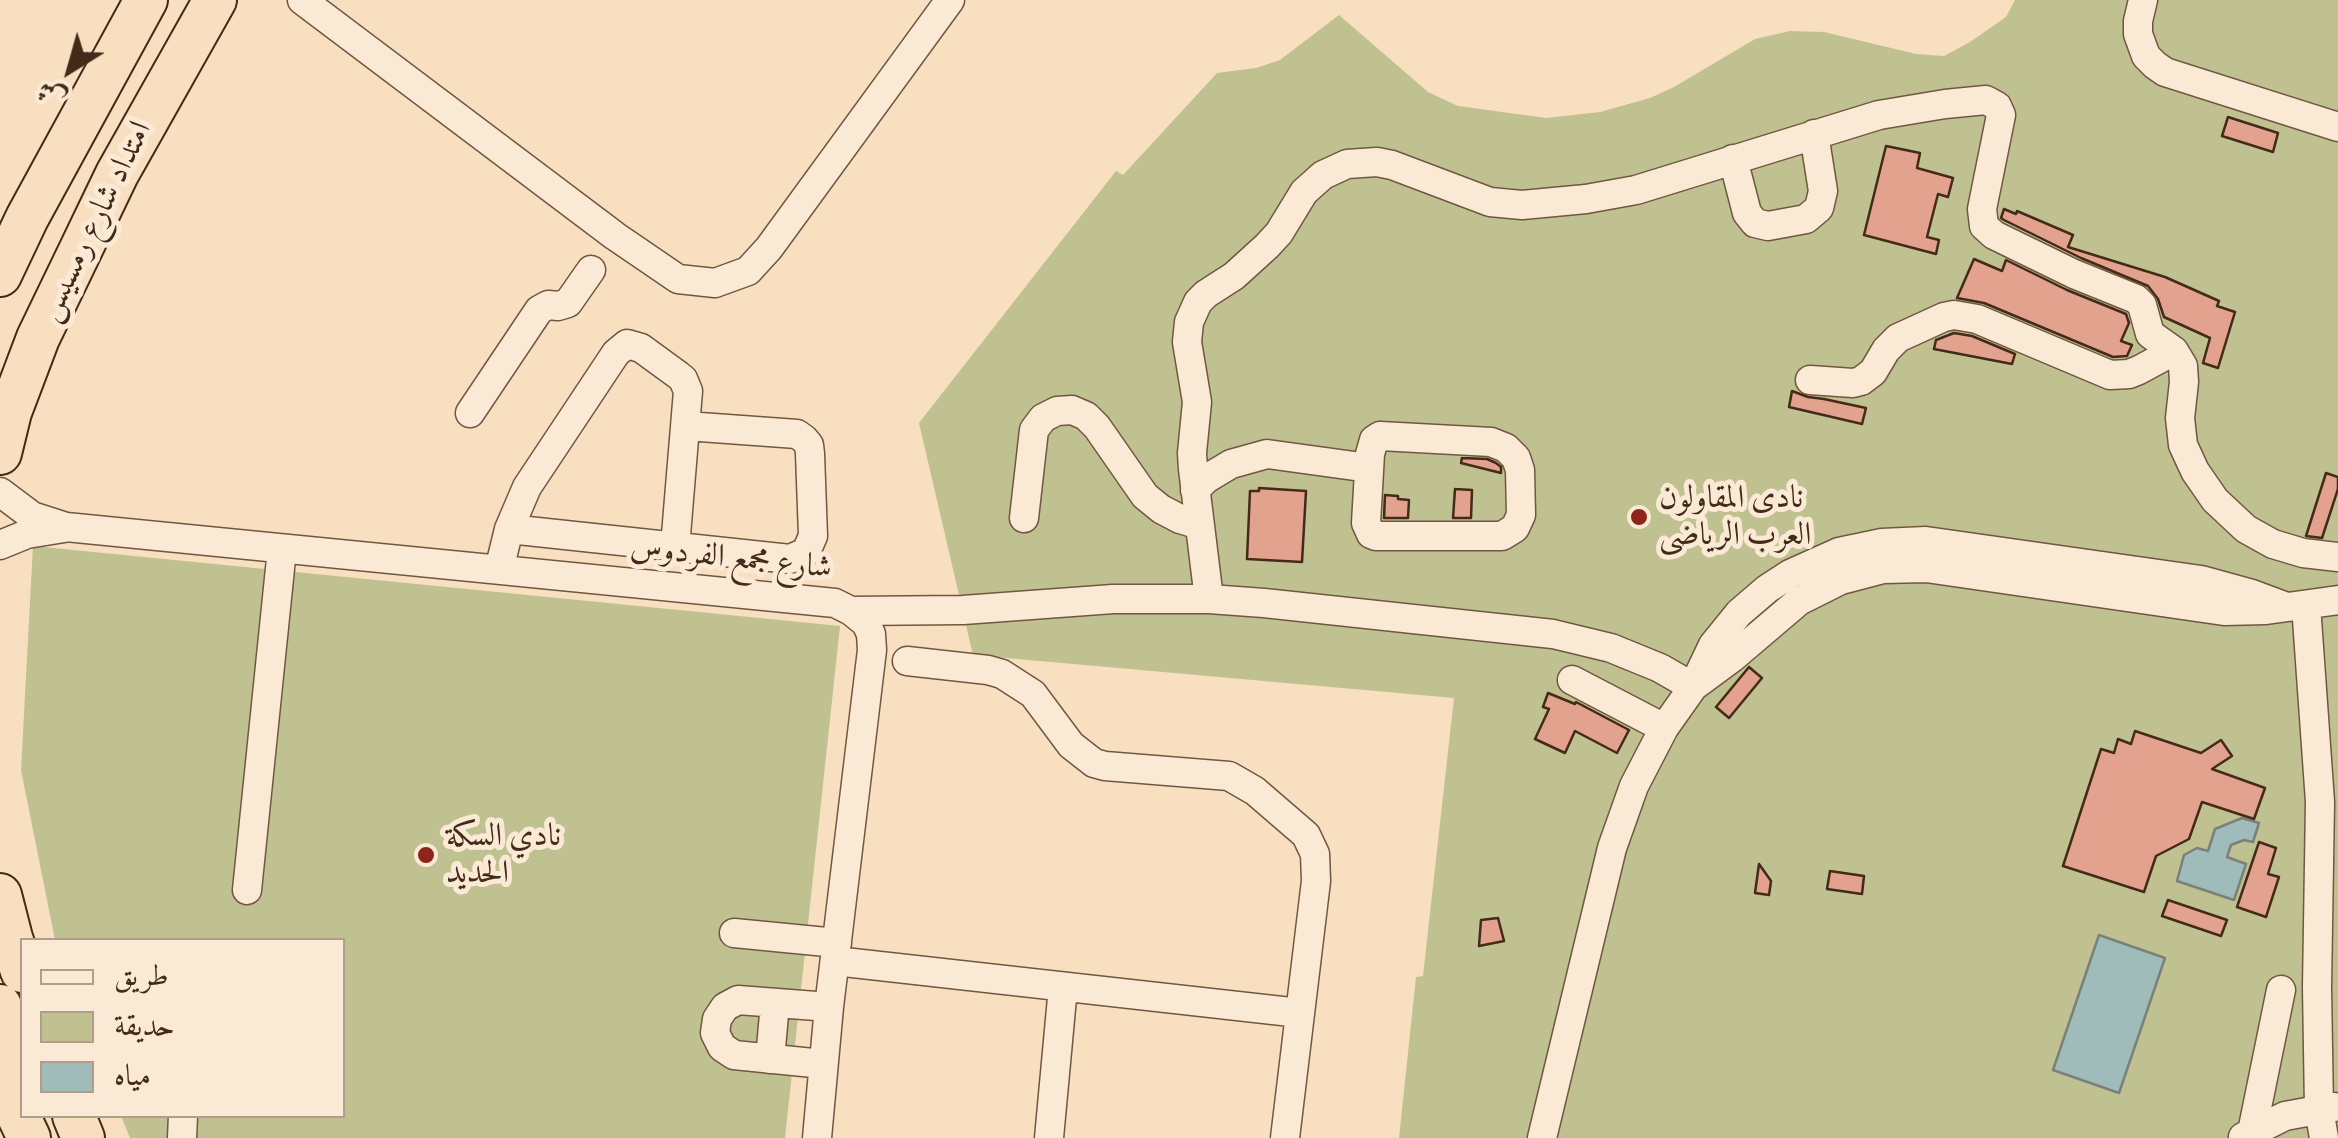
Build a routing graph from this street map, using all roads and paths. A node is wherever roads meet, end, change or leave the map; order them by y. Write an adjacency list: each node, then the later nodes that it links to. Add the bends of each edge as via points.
1 (146, 0): 9 (highway, امتداد شارع رمسيس)
2 (215, 0): 16 (highway, امتداد شارع رمسيس, via 80,249 38,338)
3 (302, 0): 10 (street)
4 (950, 0): 10 (street, via 748,271 714,283 678,280)
5 (2143, 0): 6 (street, via 2138,34 2154,65)
6 (2338, 126)
7 (1814, 134): 8 (street); 8 (street, via 1824,191 1806,220 1755,223); 12 (street, via 1912,109 1992,102 2001,121 1984,226 2136,299 2150,334)
8 (1733, 160): 18 (street, via 1612,196 1522,204 1477,199 1377,162 1347,164 1323,175 1267,246 1192,312 1187,332 1197,402)
9 (14, 221): 11 (highway, امتداد شارع رمسيس)
10 (615, 236): 14 (street, via 568,303 539,310)
11 (0, 275)
12 (2174, 351): 13 (street, via 2130,374 2110,374 1954,314 1898,338 1860,381); 27 (street, via 2185,374 2183,445 2215,500 2274,544)
13 (1810, 380)
14 (470, 413)
15 (686, 426): 23 (street, via 683,380 634,344 620,348 526,487); 25 (street); 25 (street, via 804,439 812,542 790,559)
16 (0, 453)
17 (1369, 468): 17 (street, via 1366,523 1376,536 1502,536 1519,522 1518,464 1499,444 1380,436); 18 (street, via 1267,454 1230,464)
18 (1195, 490): 21 (street)
19 (0, 492): 22 (street, شارع مجمع الفردوس, via 32,516)
20 (1024, 518): 21 (street, via 1034,430 1043,418 1072,410 1097,427 1145,496)
21 (1200, 525): 29 (street)
22 (66, 527): 24 (street, شارع مجمع الفردوس); 26 (street, شارع مجمع الفردوس)
23 (509, 529): 25 (street); 28 (street)
24 (0, 545)
25 (675, 546)
26 (282, 549): 28 (street, شارع مجمع الفردوس); 37 (street)
27 (2338, 557)
28 (500, 570): 32 (street, شارع مجمع الفردوس, via 836,603)
29 (1209, 598): 32 (street); 35 (street, via 1553,634 1625,653)
30 (2338, 600): 31 (street)
31 (2296, 606): 35 (street, via 2224,611 1926,541 1882,543 1839,552 1767,589 1713,644); 52 (street, via 2315,719 2317,986)
32 (851, 611): 40 (street, شارع مجمع الفردوس, via 866,622 872,650)
33 (907, 661): 47 (street, via 1002,674 1034,694 1094,763 1229,776 1299,827 1316,864)
34 (1572, 680): 36 (street)
35 (1692, 687): 36 (street)
36 (1664, 728): 58 (street, via 1612,848)
37 (247, 890)
38 (0, 895): 41 (highway)
39 (734, 932): 40 (street)
40 (836, 952): 42 (street); 46 (street, شارع مجمع الفردوس)
41 (20, 965)
42 (1063, 987): 47 (street); 56 (street)
43 (2282, 990): 54 (street)
44 (775, 1003): 46 (street); 49 (street); 49 (street, via 738,1000 717,1019 722,1046 734,1055)
45 (0, 1006): 48 (highway)
46 (829, 1006): 50 (street, شارع مجمع الفردوس)
47 (1300, 1013): 57 (street)
48 (20, 1059)
49 (770, 1059): 50 (street)
50 (824, 1064): 55 (street, شارع مجمع الفردوس)
51 (0, 1077): 53 (highway)
52 (2329, 1108): 54 (street, via 2285,1116); 59 (street)
53 (20, 1118)
54 (2247, 1135)
55 (817, 1138)
56 (1049, 1138)
57 (1285, 1138)
58 (1542, 1138)
59 (2324, 1138)

